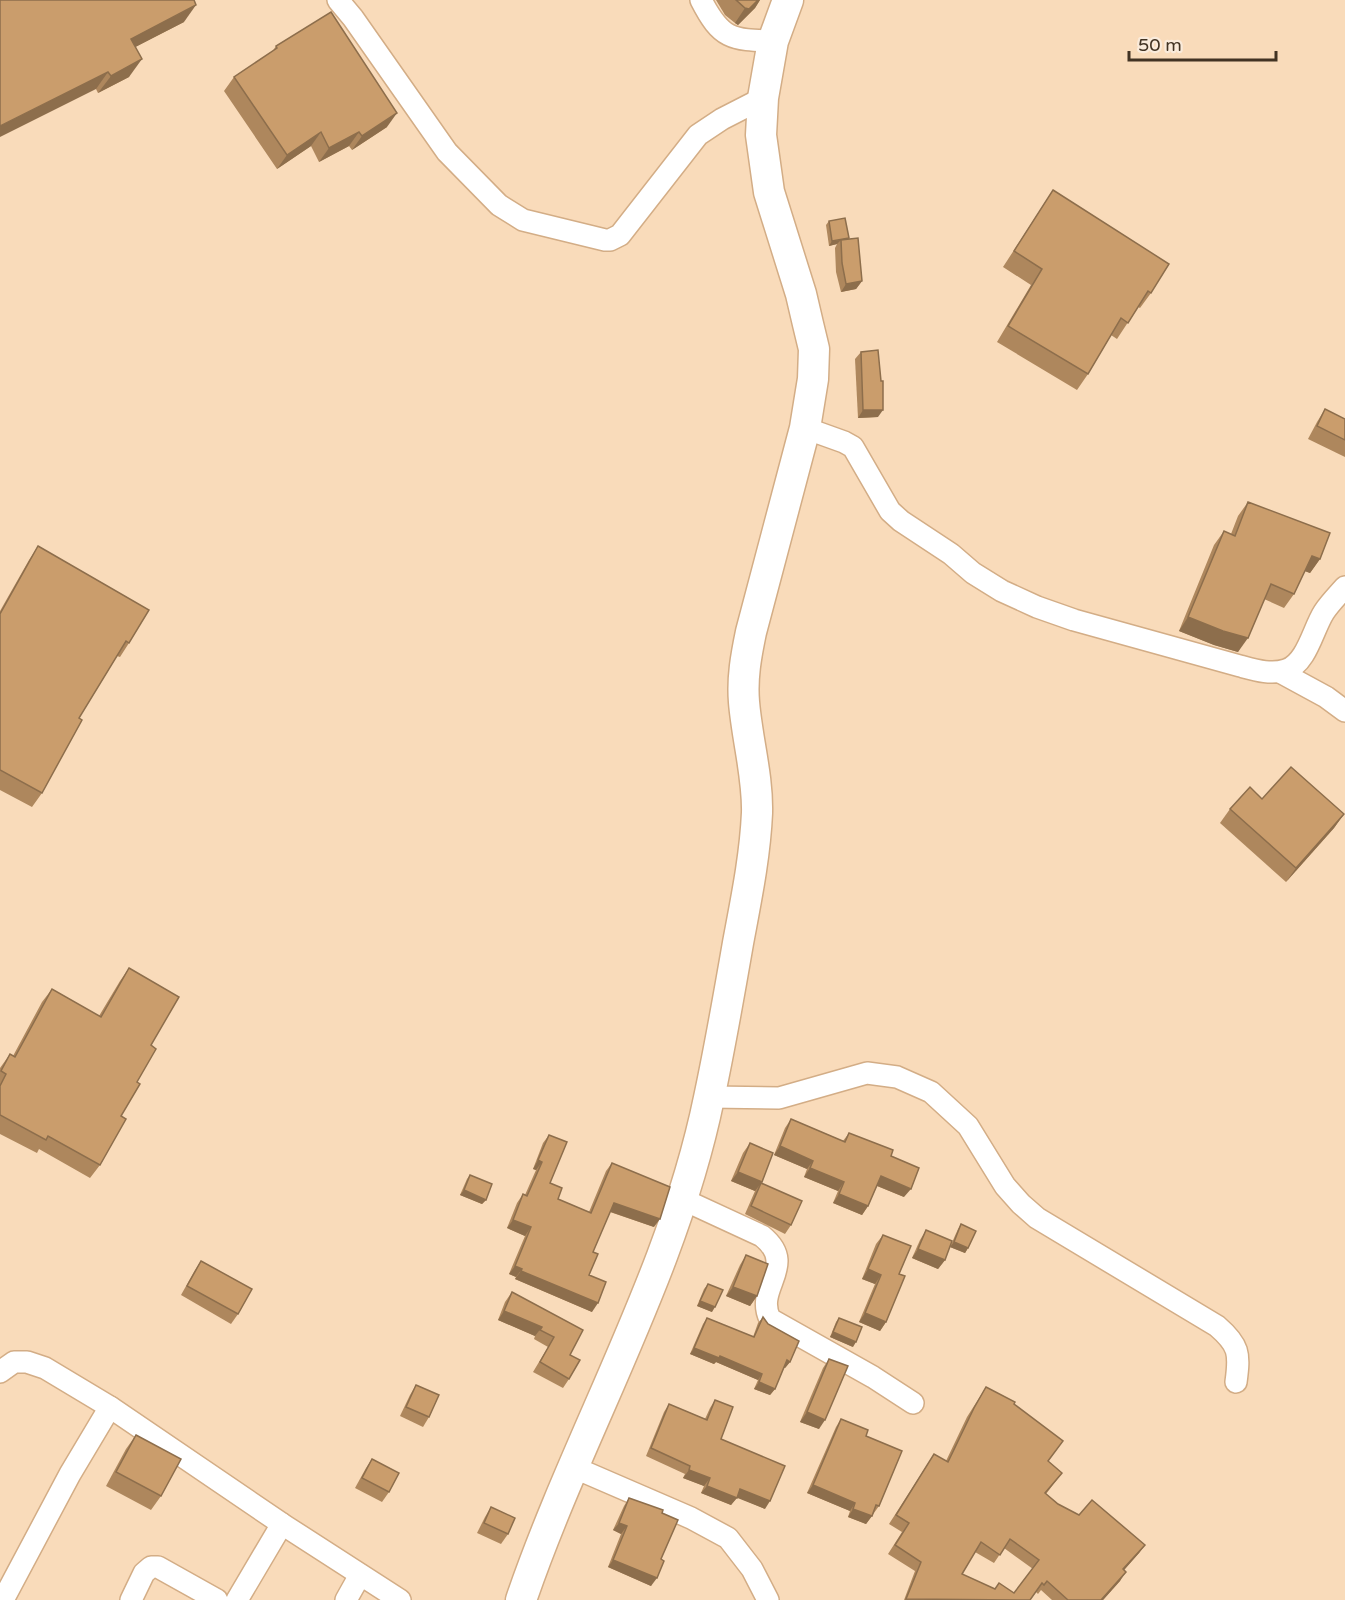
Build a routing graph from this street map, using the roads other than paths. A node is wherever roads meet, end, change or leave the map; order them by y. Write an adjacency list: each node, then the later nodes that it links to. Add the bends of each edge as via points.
1 (338, 0): 5 (street, via 447,152 509,213 555,229 605,240 615,238 698,135)
2 (701, 0): 4 (street, via 718,28 728,35)
3 (788, 0): 4 (street)
4 (773, 41): 5 (street)
5 (763, 98): 6 (street, via 761,135 769,192 814,349)
6 (805, 428): 8 (street, via 853,447 890,511 1002,591 1083,623 1264,672); 10 (street, via 745,664 744,703 757,813 747,896)
7 (1345, 587): 8 (street, via 1324,612 1297,663)
8 (1280, 672): 9 (street)
9 (1345, 711)
10 (710, 1097): 11 (street); 13 (street, via 779,1098 867,1073 897,1077 931,1092 968,1126 1005,1186 1037,1218 1218,1326 1231,1338 1238,1349)
11 (682, 1199): 14 (street, via 772,1244 778,1268 767,1299 770,1319); 16 (street, via 628,1343)
12 (0, 1372): 15 (street, via 14,1362 35,1364)
13 (1236, 1382)
14 (913, 1403)
15 (110, 1407): 17 (street); 19 (street)
16 (573, 1467): 25 (street); 26 (street, via 729,1538)
17 (282, 1524): 18 (street); 22 (street)
18 (360, 1575): 23 (street); 24 (street)
19 (3, 1600)
20 (131, 1600): 21 (street, via 144,1573 158,1567)
21 (217, 1600)
22 (237, 1600)
23 (346, 1600)
24 (400, 1600)
25 (521, 1600)
26 (768, 1600)

